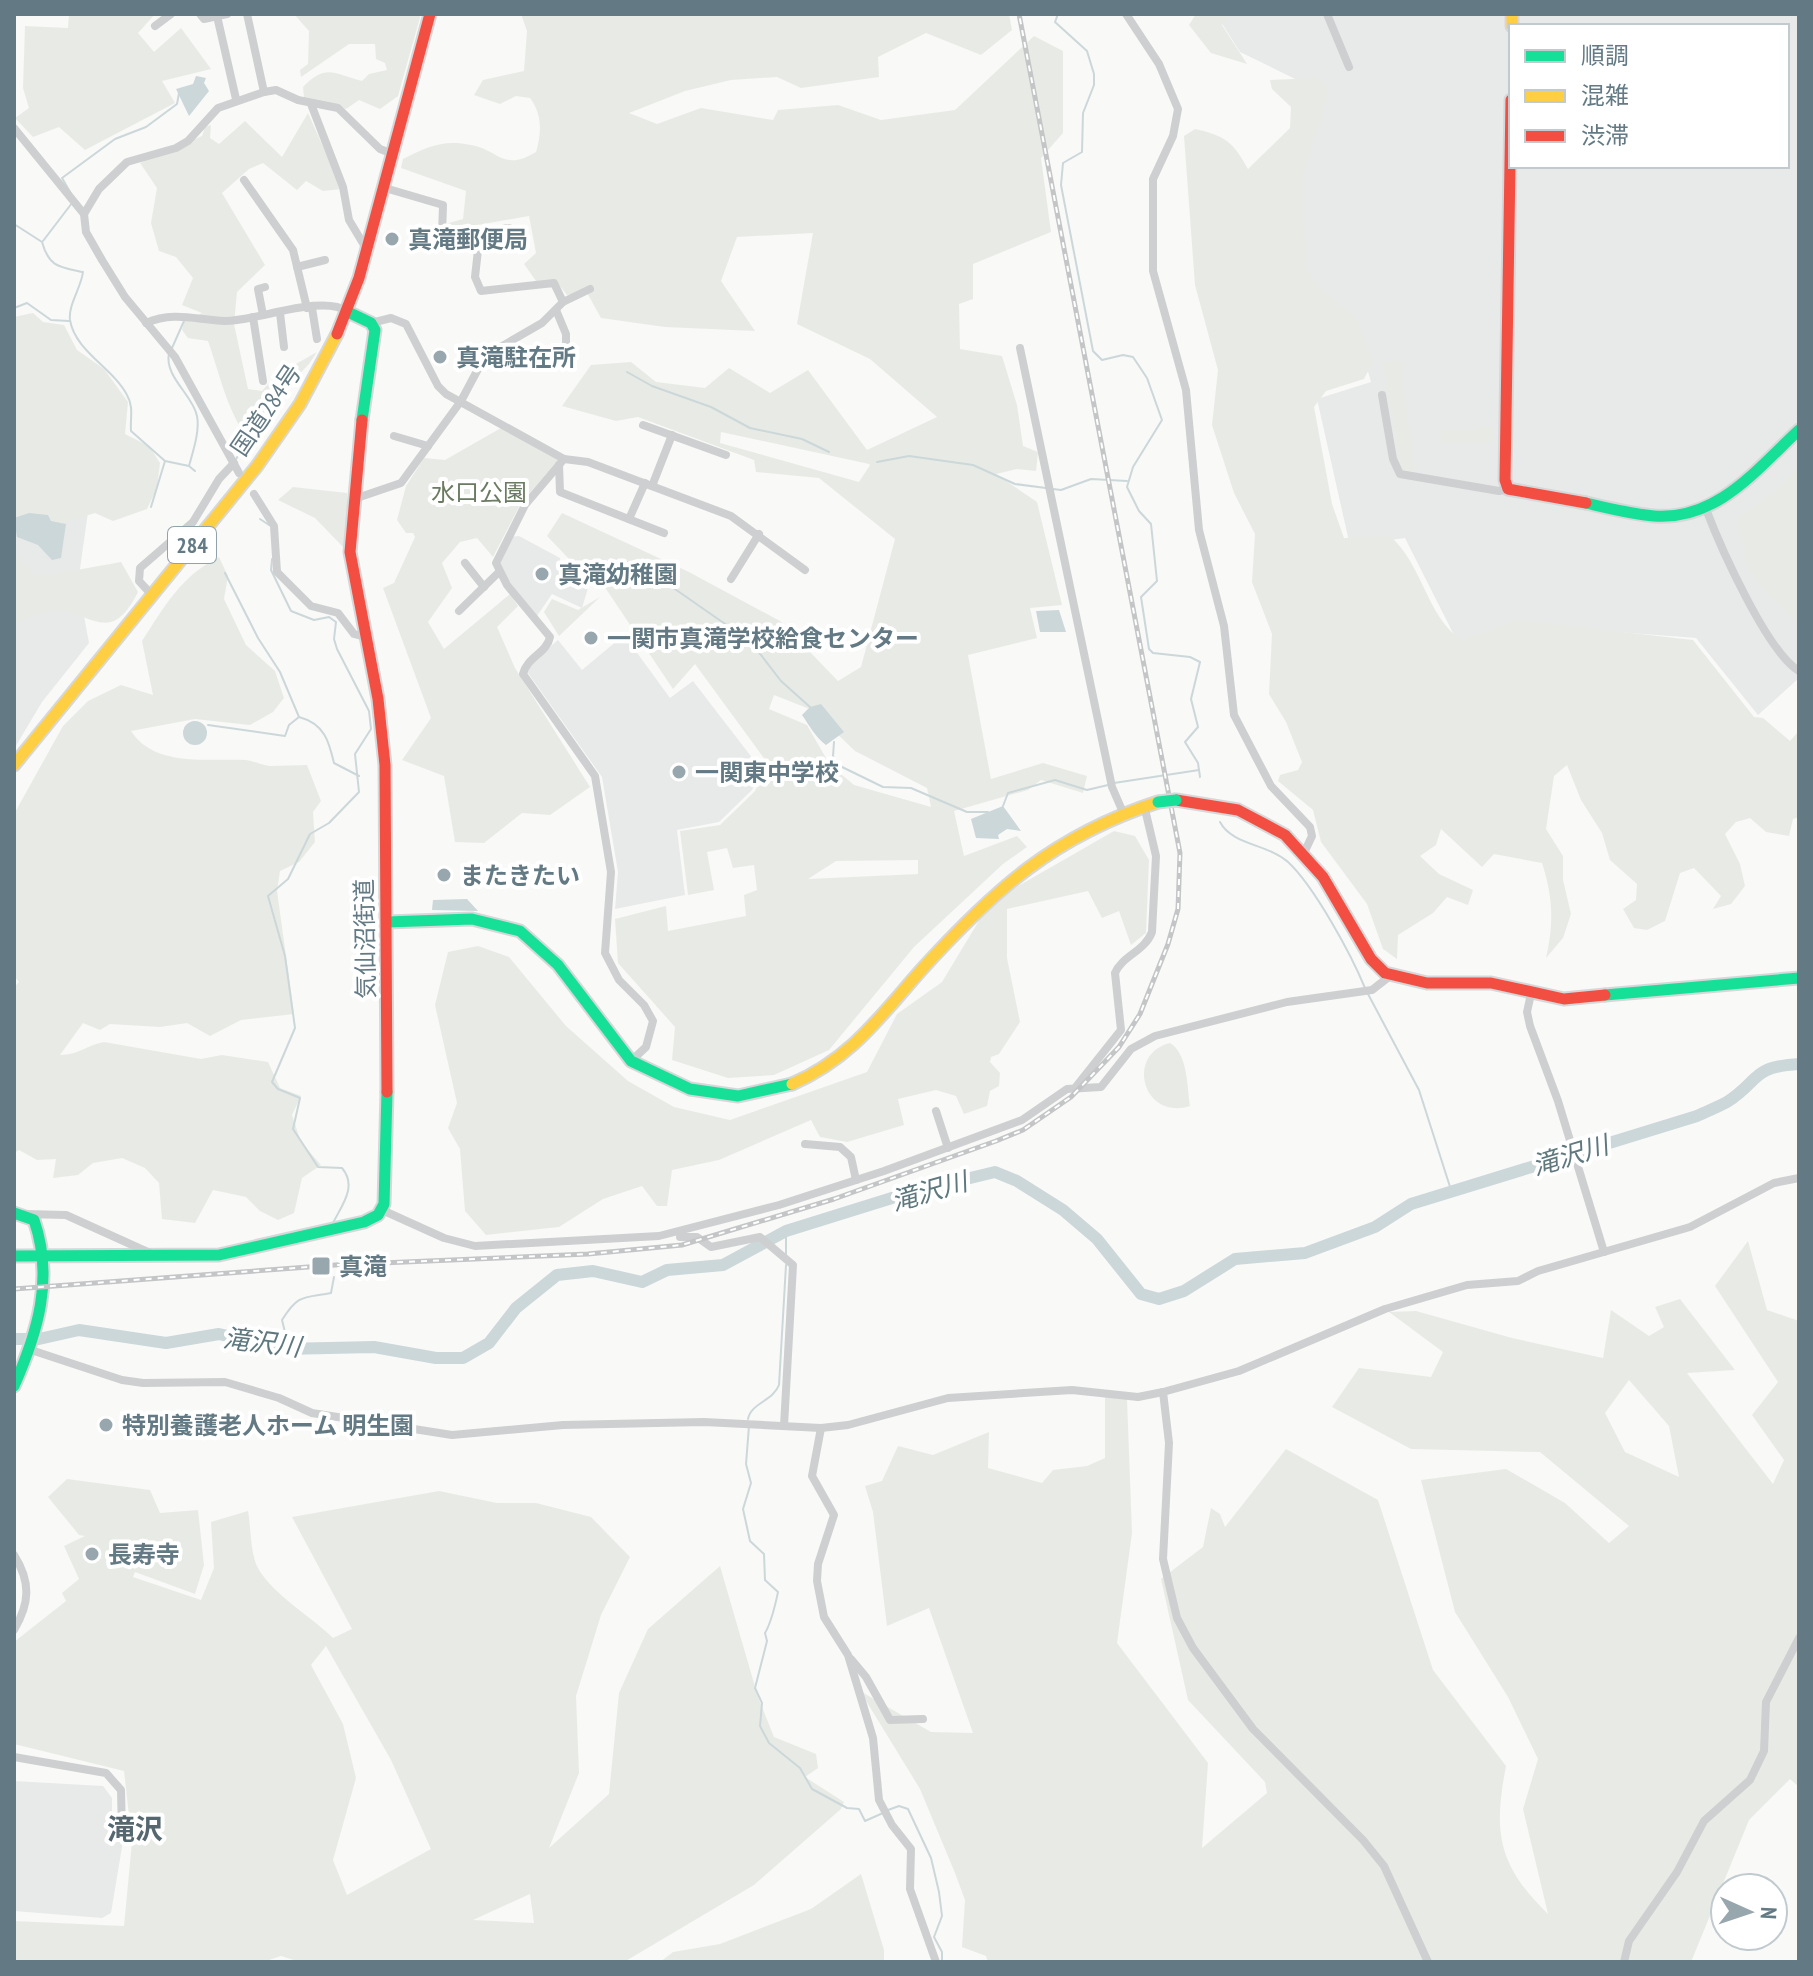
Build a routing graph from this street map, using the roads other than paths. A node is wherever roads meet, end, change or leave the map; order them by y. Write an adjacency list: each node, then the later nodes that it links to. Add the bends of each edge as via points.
1 (200, 14): 7 (street, via 204,19)
2 (247, 14): 10 (street)
3 (430, 14): 14 (main road, 国道284号 / 284)
4 (1126, 14): 70 (street, via 1159,64 1178,109 1173,136 1153,179 1153,271 1186,390 1199,530 1224,626 1228,691 1262,772 1310,827)
5 (1327, 14): 9 (street)
6 (168, 15): 8 (street)
7 (222, 15): 11 (street)
8 (155, 26)
9 (1349, 67)
10 (264, 92): 11 (street); 12 (street, via 276,90)
11 (236, 99): 18 (street, via 218,108 188,141 127,162 99,189)
12 (311, 104): 14 (street, via 338,108 380,149); 21 (street, via 343,187 349,220)
13 (14, 128): 18 (street)
14 (393, 154): 17 (main road, 国道284号 / 284)
15 (1510, 168): 51 (main road)
16 (244, 180): 23 (street, via 293,250)
17 (385, 188): 20 (street, via 443,205 442,235); 21 (main road, 国道284号 / 284)
18 (84, 214): 32 (street, via 86,232)
19 (509, 228): 20 (street)
20 (480, 232): 26 (street, via 475,277 481,291 554,283)
21 (367, 250): 29 (main road, 国道284号 / 284)
22 (325, 260): 23 (street)
23 (297, 267): 27 (street)
24 (265, 287): 31 (street, via 258,289)
25 (590, 289): 26 (street)
26 (563, 302): 28 (street)
27 (309, 308): 29 (street, via 328,304); 30 (street); 34 (street)
28 (556, 310): 37 (street, via 566,334); 40 (street, via 485,356)
29 (348, 312): 33 (main road); 63 (main road, 国道284号 / 284, via 330,352 279,434)
30 (280, 313): 31 (street); 35 (street)
31 (258, 316): 32 (street, via 226,321 182,314); 38 (street)
32 (146, 323): 48 (street, via 192,383)
33 (371, 323): 40 (street, via 391,318 406,324 438,386); 53 (main road, 気仙沼街道, via 375,336 368,358)
34 (317, 339)
35 (284, 347)
36 (1020, 348): 69 (street, via 1112,787)
37 (566, 363)
38 (263, 381)
39 (1382, 395): 51 (street, via 1400,474)
40 (461, 401): 45 (street); 47 (street)
41 (643, 425): 43 (street)
42 (1799, 430): 54 (main road, via 1725,499)
43 (672, 435): 46 (street); 50 (street)
44 (394, 436): 45 (street)
45 (428, 446): 53 (street, via 401,483)
46 (726, 455)
47 (561, 462): 50 (street, via 588,462); 55 (street, via 560,492); 60 (street, via 518,516 497,559)
48 (234, 463): 49 (street); 63 (street, via 193,522 140,568 139,581)
49 (239, 473)
50 (648, 484): 55 (street); 57 (street, via 731,516)
51 (1508, 489): 54 (main road, via 1654,516)
52 (254, 494): 65 (street, via 274,526 277,572 311,606 338,613 354,634)
53 (354, 499): 65 (main road, 気仙沼街道, via 350,552)
54 (1706, 509): 66 (street, via 1757,617 1779,652)
55 (629, 519): 56 (street)
56 (664, 533)
57 (759, 534): 59 (street); 61 (street)
58 (465, 563): 62 (street)
59 (805, 570)
60 (499, 572): 62 (street); 75 (street, via 550,637 523,674 577,748 598,788 611,872 605,953 619,980 653,1021 646,1047)
61 (731, 579)
62 (484, 587): 64 (street)
63 (151, 594): 67 (main road, 国道284号 / 284)
64 (459, 611)
65 (365, 637): 71 (main road, 気仙沼街道, via 384,752)
66 (1799, 671)
67 (14, 765)
68 (1144, 805): 69 (main road); 70 (main road, bridge, via 1207,803 1253,816); 76 (street, via 1156,856 1152,932 1115,973 1121,1030)
69 (1122, 810): 75 (main road, via 1036,859 988,901 851,1050 806,1080 742,1098 718,1096 688,1090)
70 (1304, 853): 72 (main road, via 1367,954)
71 (387, 922): 75 (main road, via 473,920 519,931 534,941); 82 (main road, 気仙沼街道)
72 (1390, 976): 74 (main road, via 1416,983 1491,983); 76 (street, via 1372,990 1287,1002 1170,1030 1131,1049 1101,1087)
73 (1799, 978): 74 (main road, via 1592,998)
74 (1531, 994): 85 (street, via 1530,1026)
75 (631, 1061)
76 (1075, 1088): 79 (street, via 1022,1120)
77 (936, 1111): 79 (street)
78 (805, 1144): 81 (street, via 840,1147 851,1157)
79 (948, 1148): 81 (street)
80 (1799, 1178): 85 (street, via 1774,1183 1690,1227)
81 (856, 1180): 84 (street, via 727,1221)
82 (382, 1210): 84 (street, via 475,1246); 88 (main road, via 364,1222 243,1251)
83 (19, 1214): 87 (main road, via 34,1220); 88 (street, via 74,1218)
84 (659, 1236): 92 (street, via 697,1237 711,1247 753,1237 793,1265)
85 (1604, 1252): 91 (street, via 1518,1281 1467,1285 1385,1309 1239,1371)
86 (14, 1256): 87 (main road)
87 (45, 1256): 88 (main road); 89 (main road)
88 (158, 1257)
89 (32, 1348): 90 (main road); 92 (street, via 122,1380 225,1382 312,1413 452,1435 563,1425)
90 (14, 1386)
91 (1163, 1392): 93 (street, via 1138,1397 1072,1390 948,1398); 102 (street, via 1169,1443 1163,1559 1177,1618 1253,1729 1384,1866)
92 (784, 1426): 93 (street)
93 (821, 1428): 97 (street, via 812,1476 834,1515 817,1581 824,1617)
94 (14, 1555): 95 (street, via 28,1588)
95 (14, 1630)
96 (1799, 1638): 103 (street, via 1766,1702 1764,1751 1750,1780 1704,1821 1677,1872 1629,1941)
97 (848, 1655): 98 (street, via 890,1720); 101 (street, via 873,1738 879,1800 911,1849 910,1889)
98 (923, 1719)
99 (14, 1757): 100 (street, via 106,1773 121,1790)
100 (122, 1834)
101 (936, 1962)
102 (1428, 1962)
103 (1624, 1962)

